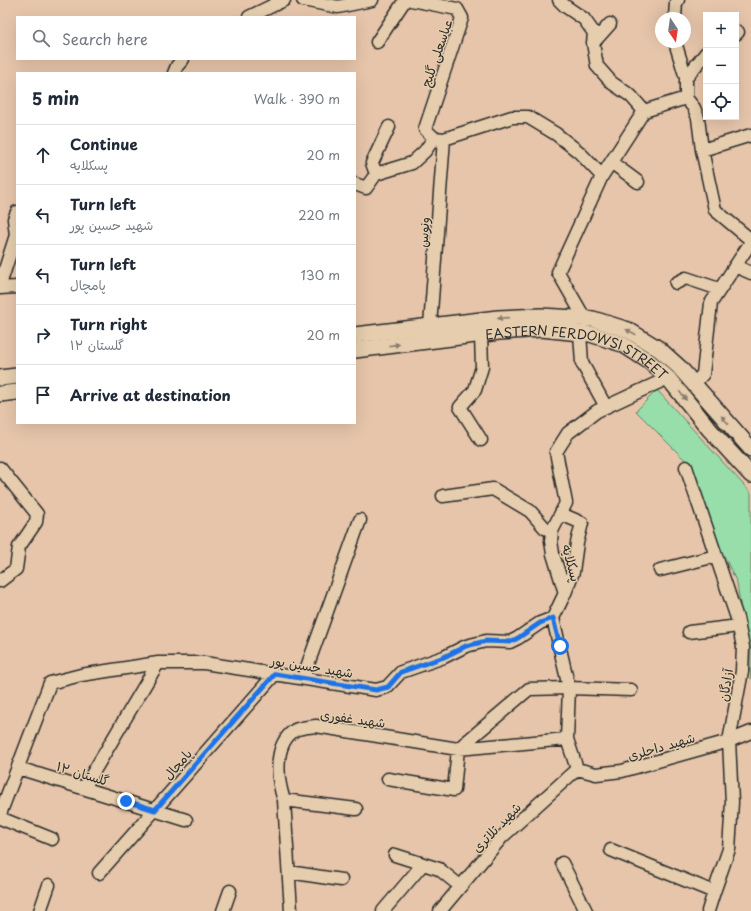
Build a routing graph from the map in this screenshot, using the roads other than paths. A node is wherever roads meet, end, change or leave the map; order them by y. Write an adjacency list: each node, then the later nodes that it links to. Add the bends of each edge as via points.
1 (303, 0): 2 (street, via 338,7)
2 (372, 0)
3 (405, 0): 11 (street)
4 (411, 0): 22 (street, عباسعلی گلیج, via 457,9 462,18 424,129)
5 (560, 0): 12 (street, via 584,19 594,32)
6 (678, 0): 8 (street)
7 (282, 1): 9 (street)
8 (675, 12)
9 (252, 16)
10 (610, 24): 12 (street)
11 (377, 42)
12 (593, 43): 19 (street, via 597,66)
13 (677, 48): 17 (street)
14 (703, 57): 17 (street)
15 (182, 60): 16 (street)
16 (174, 72)
17 (686, 78): 18 (street)
18 (686, 98): 19 (street); 23 (street, via 698,118)
19 (644, 111): 24 (street)
20 (390, 127): 25 (street, via 372,163)
21 (751, 135): 23 (street)
22 (439, 139): 25 (street, via 412,162); 26 (street, via 512,117 528,117 579,152); 39 (street, ونوس)
23 (702, 150): 32 (street, via 715,210)
24 (611, 162): 26 (street); 27 (street)
25 (376, 174): 28 (street, via 366,188)
26 (602, 176): 40 (street, via 558,272)
27 (638, 182)
28 (356, 184)
29 (16, 214): 30 (street)
30 (16, 230)
31 (16, 238): 36 (street)
32 (751, 241): 33 (street)
33 (735, 266): 34 (street); 38 (street)
34 (751, 273)
35 (676, 282): 38 (street, via 686,278)
36 (0, 287): 37 (street)
37 (16, 287)
38 (720, 289): 47 (street, via 710,303 702,374)
39 (430, 326): 40 (main road, EASTERN FERDOWSI STREET, one-way to 39, via 541,316); 41 (main road, EASTERN FERDOWSI STREET)
40 (582, 326): 42 (main road, EASTERN FERDOWSI STREET); 46 (main road, EASTERN FERDOWSI STREET, via 590,334 622,344 650,362); 47 (main road, EASTERN FERDOWSI STREET, one-way to 40, via 660,349 628,330 593,319); 50 (street, via 582,362)
41 (356, 335)
42 (481, 335): 43 (main road, EASTERN FERDOWSI STREET, one-way to 42); 51 (street, via 482,368 475,390 460,407)
43 (356, 350)
44 (16, 376): 45 (main road)
45 (0, 378)
46 (668, 378): 50 (street, پسکلایه); 55 (main road, EASTERN FERDOWSI STREET, one-way to 55)
47 (694, 384): 52 (main road, EASTERN FERDOWSI STREET, one-way to 47)
48 (16, 392): 49 (main road)
49 (0, 394)
50 (606, 407): 57 (street, پسکلایه, via 568,433 556,452 566,503)
51 (481, 440)
52 (751, 449)
53 (686, 467): 60 (street, آزادگان)
54 (0, 468): 62 (street, via 37,514 36,522 19,547 16,569)
55 (751, 475)
56 (443, 496): 59 (street, via 493,488 530,511 545,528)
57 (561, 514): 59 (street, پسکلایه); 63 (street, via 582,522 573,572)
58 (360, 520): 69 (street)
59 (552, 531): 63 (street, پسکلایه, via 553,554)
60 (716, 556): 61 (street); 65 (street, آزادگان)
61 (660, 570)
62 (0, 581)
63 (565, 593): 64 (street, پسکلایه)
64 (553, 618): 69 (street, شهید حسین پور, via 510,642 486,641 466,646 444,657 401,672 388,687 376,690); 70 (street)
65 (739, 626): 66 (street); 74 (street, آزادگان, via 743,647 742,671)
66 (689, 632)
67 (158, 664): 68 (street, شهید حسین پور, via 204,663); 76 (street, شهید حسین پور, via 81,675 50,683); 79 (street)
68 (275, 674): 69 (street, شهید حسین پور); 82 (street, پامچال)
69 (303, 678)
70 (569, 688): 71 (street); 73 (street); 75 (street, via 529,689)
71 (631, 690)
72 (751, 732): 74 (street, شهید داجلری)
73 (567, 739): 75 (street, شهید غفوری); 77 (street)
74 (729, 741): 77 (street, شهید داجلری, via 622,771 596,774); 97 (street, آزادگان, via 732,802 729,849)
75 (458, 748): 78 (street, via 454,790); 80 (street, شهید غفوری, via 316,726 296,730 284,741 279,756 279,776)
76 (18, 768): 79 (street, گلستان ۱۲); 83 (street)
77 (577, 769): 95 (street, شهید تلاتری, via 502,837)
78 (388, 779)
79 (84, 788): 82 (street, گلستان ۱۲)
80 (284, 800): 81 (street); 91 (street, شهید غفوری)
81 (356, 809)
82 (155, 810): 85 (street, گلستان ۱۲); 92 (street, پامچال)
83 (0, 814)
84 (0, 818): 86 (street)
85 (186, 820)
86 (52, 839)
87 (611, 850): 97 (street)
88 (395, 855): 90 (street)
89 (562, 863): 103 (street)
90 (423, 864): 95 (street, via 439,870); 101 (street)
91 (289, 872): 93 (street); 100 (street, شهید غفوری)
92 (99, 873)
93 (341, 880)
94 (50, 885): 98 (street)
95 (460, 886): 102 (street, شهید تلاتری)
96 (230, 891): 99 (street)
97 (714, 892): 104 (street, آزادگان)
98 (40, 911)
99 (223, 911)
100 (291, 911)
101 (383, 911)
102 (440, 911)
103 (586, 911)
104 (708, 911)

